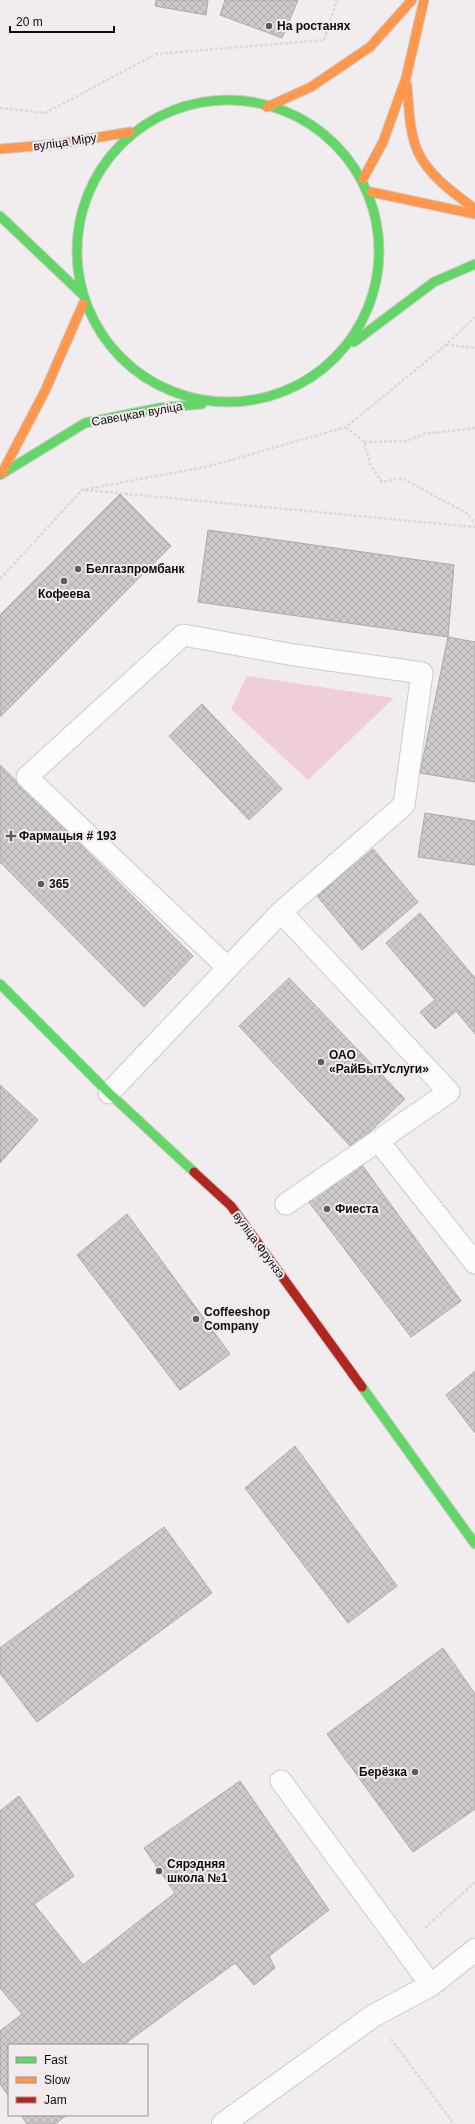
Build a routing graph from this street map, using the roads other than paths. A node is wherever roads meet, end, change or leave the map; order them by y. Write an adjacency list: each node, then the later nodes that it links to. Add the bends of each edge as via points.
1 (412, 0): 4 (main road, via 370,47 311,87)
2 (424, 0): 3 (main road)
3 (406, 78): 7 (main road, via 383,142); 9 (main road, via 411,124 421,158 454,194)
4 (267, 107): 5 (main road, via 232,100 208,100 157,116); 7 (main road, via 329,139)
5 (130, 132): 6 (main road, вуліца Міру, via 59,144); 13 (main road, via 96,174 82,209 76,249)
6 (0, 149)
7 (363, 179): 8 (main road)
8 (371, 192): 10 (main road); 15 (main road, via 378,216 376,286 366,315)
9 (475, 209)
10 (475, 214)
11 (0, 216): 13 (main road)
12 (475, 264): 15 (main road, via 434,282)
13 (82, 294): 14 (main road)
14 (83, 304): 16 (main road, via 117,353 145,378); 17 (main road, Савецкая вуліца, via 45,391)
15 (344, 350): 16 (main road, Савецкая вуліца, via 321,373 285,392 249,401)
16 (213, 403): 17 (main road, Савецкая вуліца, via 158,408 85,423)
17 (1, 474)
18 (281, 912): 19 (lane); 19 (lane, via 404,805 422,673 294,656 183,635 27,777); 22 (lane, via 449,1092)
19 (228, 968): 21 (lane)
20 (0, 984): 21 (main road, вуліца Фрунзэ)
21 (109, 1093): 25 (main road, вуліца Фрунзэ, via 231,1206)
22 (379, 1142): 23 (lane); 24 (lane)
23 (286, 1204)
24 (475, 1263)
25 (475, 1544)
26 (281, 1780): 28 (lane)
27 (475, 1950): 28 (street)
28 (431, 1985): 29 (street, via 373,2016)
29 (223, 2124)

